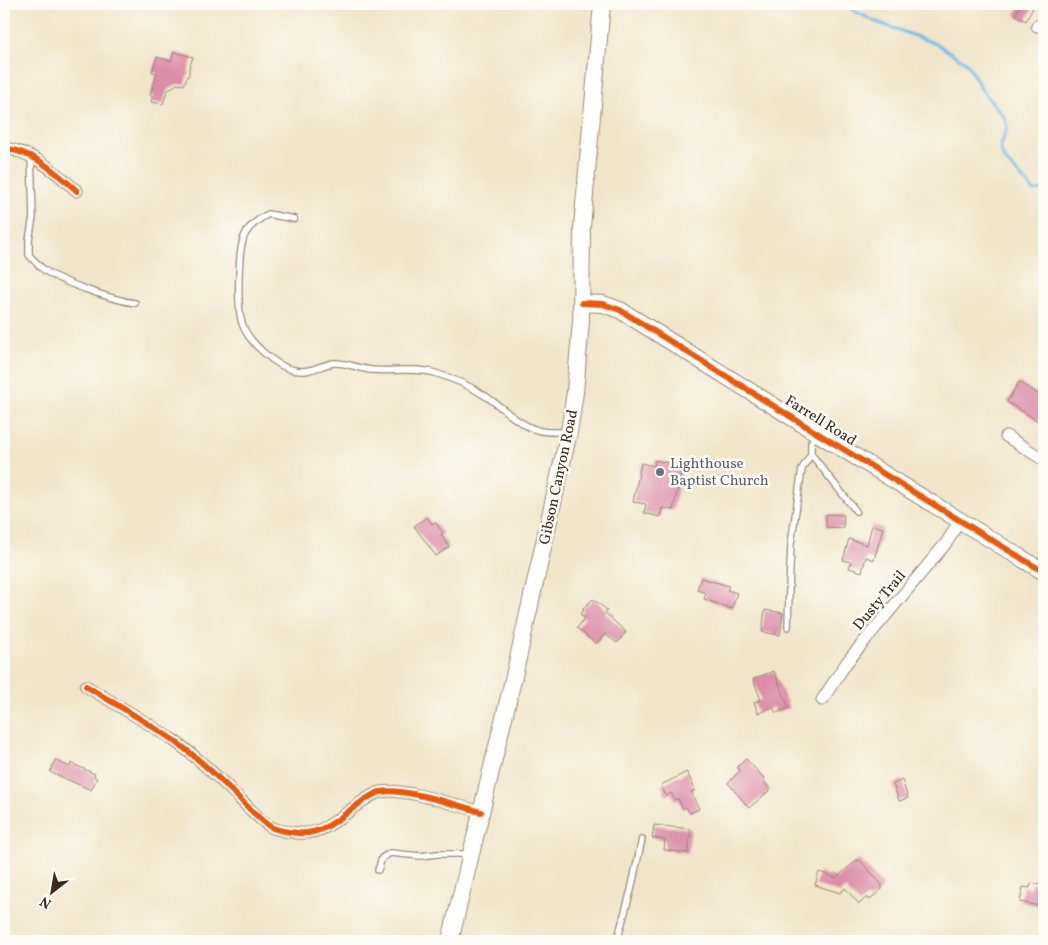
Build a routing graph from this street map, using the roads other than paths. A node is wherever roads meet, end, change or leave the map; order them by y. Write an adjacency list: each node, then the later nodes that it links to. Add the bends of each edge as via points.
1 (602, 4): 7 (main road, Gibson Canyon Road, via 582,227)
2 (4, 148): 3 (street)
3 (31, 156): 4 (street, via 47,165); 6 (lane, via 33,217 29,255 43,270 62,280)
4 (77, 191)
5 (294, 219): 8 (lane, via 268,214 255,221 244,237 240,266 242,325 260,349 276,363 308,372 343,363 370,370 435,373 485,395 537,430)
6 (135, 303)
7 (582, 303): 8 (main road, Gibson Canyon Road); 9 (main road, Farrell Road, via 603,304 620,310)
8 (569, 432): 19 (main road, Gibson Canyon Road)
9 (817, 433): 11 (lane, via 811,443); 14 (main road, Farrell Road)
10 (1006, 436): 12 (street)
11 (811, 454): 13 (lane); 16 (lane, via 802,469 791,544)
12 (1044, 460)
13 (856, 510)
14 (960, 520): 15 (main road, Farrell Road); 18 (street, Dusty Trail, via 947,542 846,662)
15 (1044, 572)
16 (788, 627)
17 (86, 686): 19 (street, via 174,740 258,817 270,827 282,831 317,832 378,792 394,791 432,798)
18 (822, 700)
19 (481, 812): 21 (main road, Gibson Canyon Road)
20 (642, 839): 24 (lane)
21 (470, 854): 22 (lane, via 421,856 390,853 382,858); 23 (main road, Gibson Canyon Road)
22 (378, 870)
23 (450, 941)
24 (616, 941)

